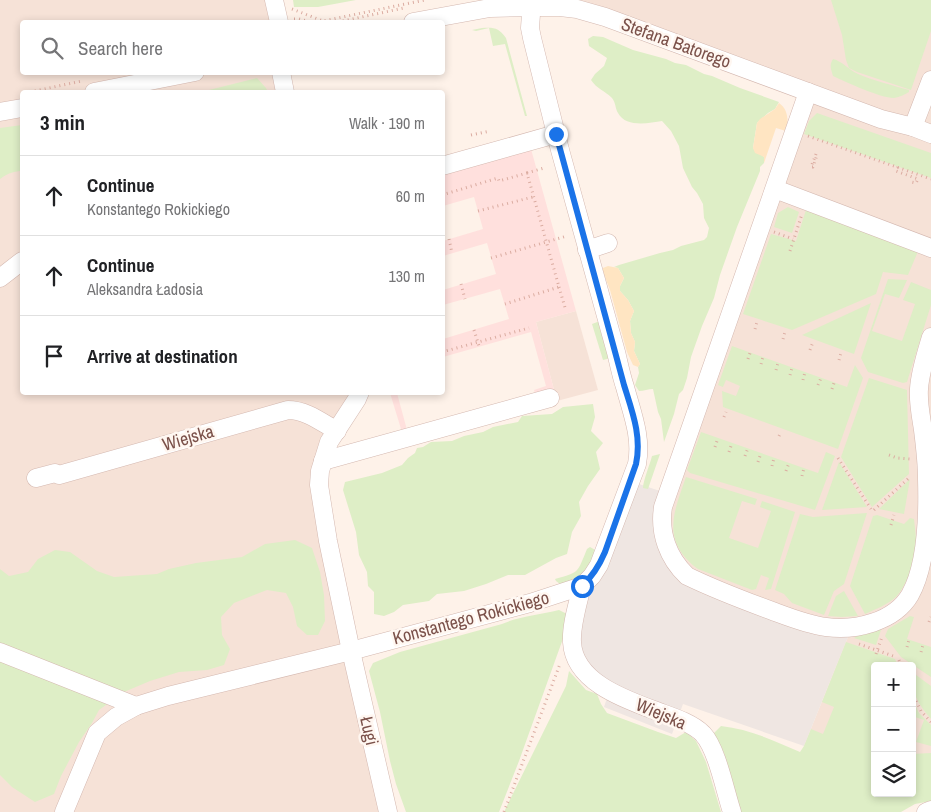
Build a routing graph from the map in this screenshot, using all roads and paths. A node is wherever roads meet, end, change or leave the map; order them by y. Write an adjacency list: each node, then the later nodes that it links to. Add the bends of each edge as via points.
1 (425, 0): 9 (path)
2 (432, 2): 10 (path)
3 (281, 4): 5 (street); 8 (path)
4 (532, 4): 11 (street, Stefana Batorego); 19 (street, Stefana Batorego, via 577,9 605,17); 24 (street, via 531,35)
5 (285, 20)
6 (290, 20): 7 (path)
7 (305, 20)
8 (321, 20)
9 (329, 20)
10 (347, 20)
11 (424, 20)
12 (184, 75): 16 (street)
13 (282, 75): 18 (street)
14 (931, 80): 22 (street)
15 (90, 86): 16 (street); 17 (path)
16 (137, 88)
17 (50, 90)
18 (285, 90)
19 (808, 92): 22 (street, Stefana Batorego, via 880,119); 34 (street)
20 (20, 108): 21 (street)
21 (0, 112)
22 (913, 127): 26 (street, Stefana Batorego)
23 (490, 131): 27 (path)
24 (556, 134): 28 (street); 46 (street)
25 (803, 134): 29 (path)
26 (931, 134)
27 (471, 136)
28 (445, 165)
29 (898, 167): 32 (path); 33 (path, via 896,171 918,179)
30 (544, 168): 31 (path)
31 (526, 173): 35 (path); 36 (path)
32 (931, 179)
33 (911, 184)
34 (775, 189): 45 (street); 62 (street, via 663,507 664,541 684,574 732,597 825,627 864,625 882,619 904,603 921,568 926,526 927,479 919,396)
35 (445, 194)
36 (533, 197): 38 (path); 43 (path)
37 (804, 209): 42 (path)
38 (478, 211)
39 (769, 230): 42 (path)
40 (563, 237): 43 (path)
41 (449, 239): 48 (path)
42 (793, 239): 47 (path)
43 (546, 242): 49 (path); 53 (path)
44 (608, 244): 46 (street)
45 (931, 248)
46 (588, 250): 111 (street, via 636,424 638,454 605,552 596,571)
47 (790, 251)
48 (452, 253)
49 (491, 258)
50 (20, 263): 51 (street)
51 (0, 278)
52 (461, 284): 54 (path)
53 (559, 287): 55 (path); 56 (path)
54 (465, 299)
55 (504, 304)
56 (566, 311)
57 (757, 322): 59 (path)
58 (529, 328): 65 (path)
59 (755, 329)
60 (474, 330): 65 (path)
61 (785, 332): 63 (path)
62 (931, 337)
63 (783, 340)
64 (813, 342): 66 (path)
65 (478, 344): 67 (path)
66 (810, 350)
67 (445, 352)
68 (750, 353): 71 (path)
69 (841, 353): 72 (path)
70 (763, 357): 74 (path)
71 (748, 359)
72 (839, 360)
73 (778, 363): 76 (path)
74 (761, 364)
75 (792, 368): 78 (path)
76 (776, 370)
77 (805, 372): 80 (path)
78 (790, 375)
79 (821, 378): 82 (path)
80 (803, 380)
81 (834, 383): 83 (path)
82 (818, 385)
83 (832, 389)
84 (359, 395): 88 (street)
85 (550, 398): 100 (street)
86 (726, 412): 87 (path)
87 (724, 417)
88 (337, 431): 100 (street, via 329,442); 108 (street, Wiejska, via 298,410 288,410 60,475 55,472)
89 (718, 438): 91 (path)
90 (732, 443): 93 (path)
91 (715, 447)
92 (748, 448): 96 (path)
93 (729, 452)
94 (761, 453): 101 (path)
95 (889, 455): 99 (path)
96 (745, 456)
97 (774, 458): 103 (path)
98 (838, 458): 106 (path, via 872,510)
99 (912, 459)
100 (323, 461): 119 (street, via 321,498)
101 (758, 462)
102 (789, 463): 105 (path)
103 (772, 466)
104 (804, 468): 107 (path)
105 (786, 472)
106 (913, 474)
107 (802, 476)
108 (36, 478)
109 (894, 514): 110 (path)
110 (891, 525)
111 (582, 586): 119 (street, Konstantego Rokickiego); 132 (street, Wiejska, via 572,634 573,652 578,663 606,689 701,732 714,754)
112 (931, 617): 113 (path)
113 (929, 622)
114 (882, 637): 121 (path)
115 (909, 640): 118 (path)
116 (859, 644): 121 (path)
117 (923, 645): 122 (path)
118 (907, 646)
119 (350, 651): 126 (street, Konstantego Rokickiego); 130 (street, Ługi)
120 (0, 652): 126 (street)
121 (877, 652): 124 (path)
122 (921, 652)
123 (562, 660): 131 (path)
124 (899, 662)
125 (916, 700): 127 (path)
126 (136, 706): 129 (street, Konstantego Rokickiego, via 97,733)
127 (931, 722)
128 (931, 810): 133 (street)
129 (64, 812)
130 (388, 812)
131 (504, 812)
132 (732, 812)
133 (926, 812)

